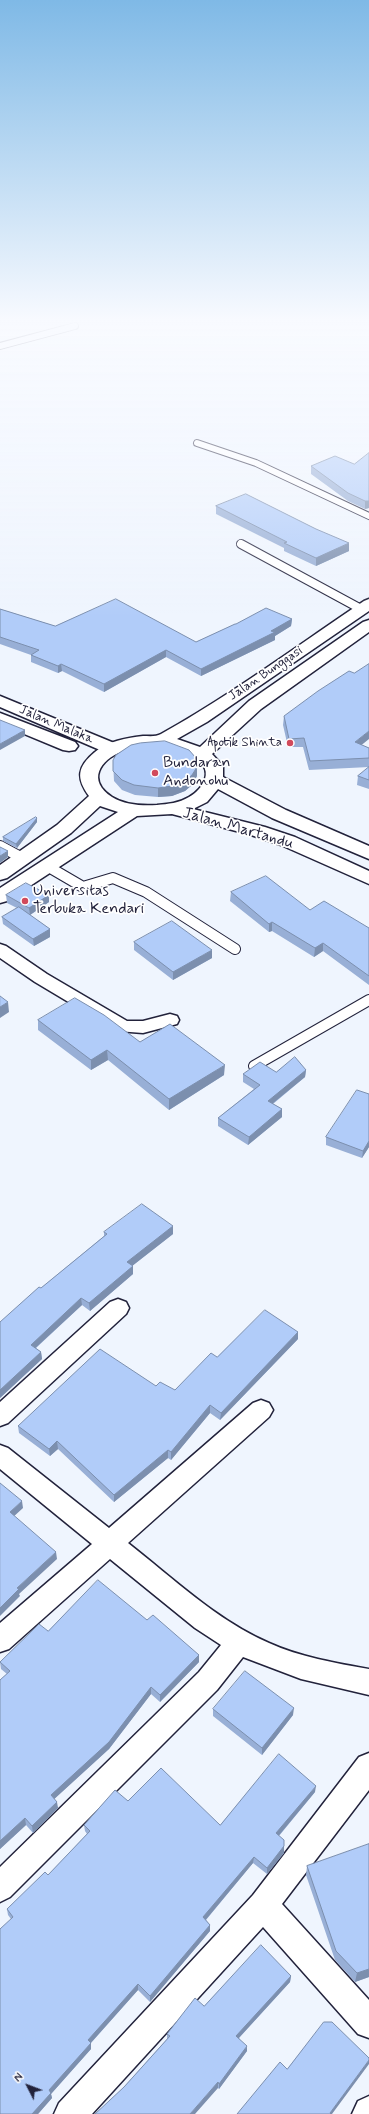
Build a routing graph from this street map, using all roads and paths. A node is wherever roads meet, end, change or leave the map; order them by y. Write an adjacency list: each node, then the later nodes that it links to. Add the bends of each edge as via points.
1 (197, 442): 2 (lane, via 256,463)
2 (369, 516)
3 (241, 544): 4 (lane)
4 (365, 606): 8 (main road, Jalan Bunggasi, via 201,718)
5 (369, 625): 10 (main road, Jalan Bunggasi, via 255,705)
6 (0, 701): 9 (main road, Jalan Malaka)
7 (1, 720): 9 (main road, Jalan Malaka)
8 (162, 741): 9 (main road, via 136,742); 10 (main road, via 184,746)
9 (105, 753): 12 (main road, via 90,767 88,777 91,788)
10 (202, 754): 11 (main road, via 215,771)
11 (215, 780): 13 (main road, via 203,796 192,803); 16 (main road, Jalan Martandu, via 279,814)
12 (99, 797): 14 (main road, via 120,807); 17 (main road)
13 (172, 809): 14 (main road, via 153,812); 20 (main road, Jalan Martandu, via 288,841)
14 (134, 810): 18 (main road)
15 (0, 846): 17 (lane)
16 (369, 853)
17 (24, 859): 19 (main road)
18 (47, 866): 21 (main road); 22 (lane, via 83,887 113,878 146,892)
19 (0, 874)
20 (369, 878)
21 (0, 897)
22 (235, 949)
23 (0, 950): 25 (street, via 124,1028 143,1028)
24 (369, 1000): 26 (lane)
25 (170, 1020)
26 (254, 1066)
27 (118, 1308): 29 (street)
28 (261, 1410): 31 (street)
29 (0, 1416)
30 (0, 1455): 31 (street)
31 (108, 1544): 32 (street); 33 (street, via 204,1619)
32 (0, 1640)
33 (239, 1642): 34 (street, via 262,1653 340,1677); 36 (street, via 208,1681)
34 (369, 1682)
35 (369, 1767): 37 (street)
36 (0, 1887)
37 (263, 1905): 38 (street); 39 (street)
38 (369, 2023)
39 (70, 2114)

